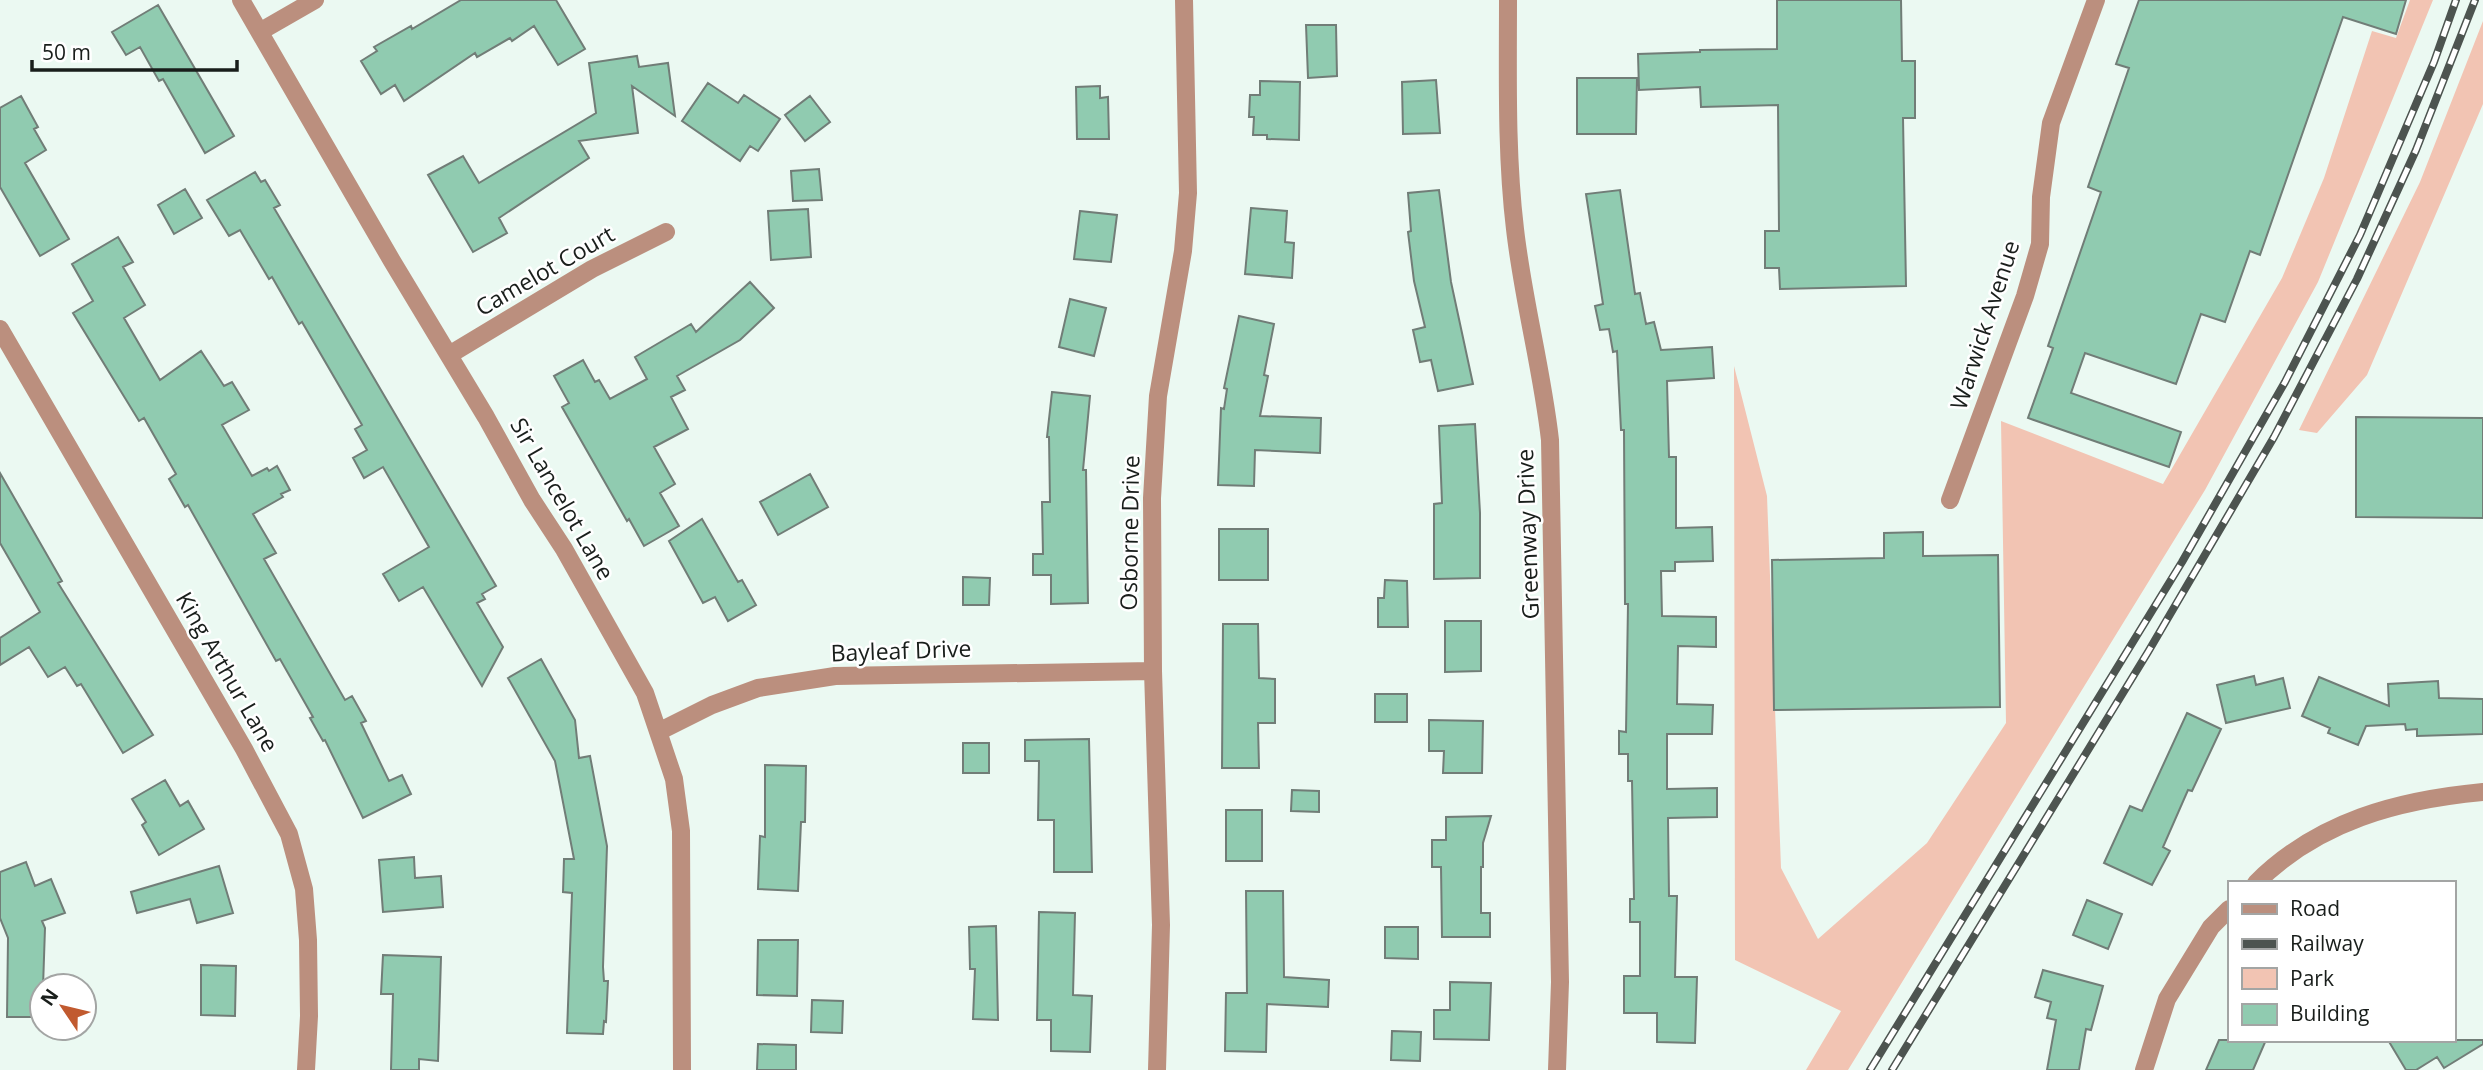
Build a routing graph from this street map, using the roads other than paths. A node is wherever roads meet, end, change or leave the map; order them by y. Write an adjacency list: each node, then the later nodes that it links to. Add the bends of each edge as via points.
1 (241, 0): 6 (street, Sir Lancelot Lane)
2 (315, 0): 6 (street)
3 (1184, 0): 11 (street, Osborne Drive, via 1188,192 1183,251 1158,397)
4 (1508, 0): 19 (street, Greenway Drive, via 1515,231 1550,440 1560,982)
5 (2095, 0): 10 (street, Warwick Avenue, via 2051,124 2039,244 2025,296)
6 (261, 31): 9 (street, Sir Lancelot Lane)
7 (666, 232): 9 (street, Camelot Court, via 592,269)
8 (0, 329): 16 (street, King Arthur Lane, via 289,834 304,889 309,1016)
9 (449, 355): 12 (street, Sir Lancelot Lane, via 639,681)
10 (1950, 500)
11 (1153, 671): 12 (street, Bayleaf Drive, via 835,676 758,688); 18 (street, Osborne Drive, via 1161,925)
12 (660, 731): 17 (street, Sir Lancelot Lane, via 674,779 681,831)
13 (2483, 792): 14 (street, via 2414,801 2352,818 2272,867)
14 (2258, 881)
15 (2228, 910): 20 (street, via 2211,927 2167,999)
16 (306, 1070)
17 (682, 1070)
18 (1157, 1070)
19 (1557, 1070)
20 (2144, 1070)

